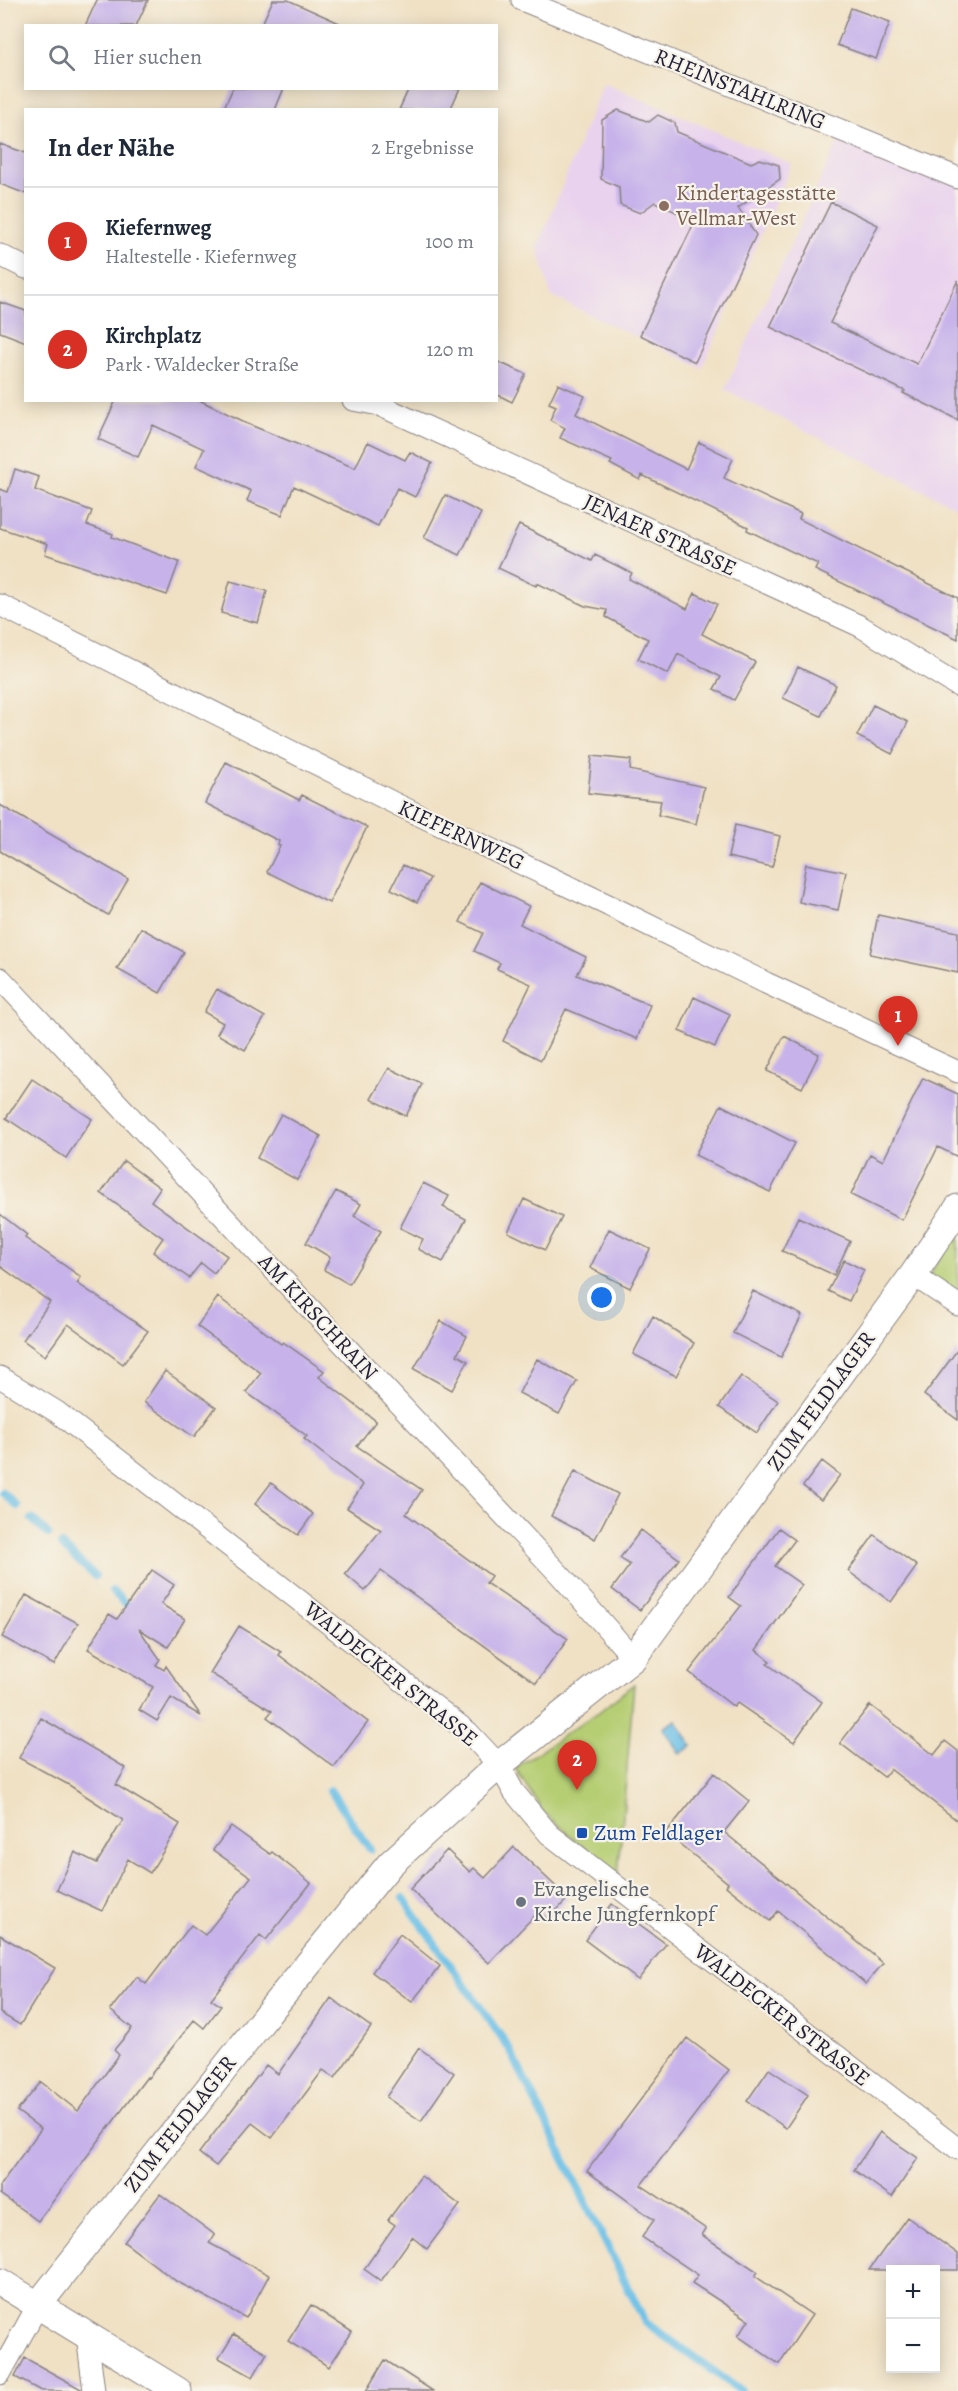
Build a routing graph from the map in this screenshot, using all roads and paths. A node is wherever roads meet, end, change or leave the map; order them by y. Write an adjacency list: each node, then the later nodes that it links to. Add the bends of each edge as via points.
1 (522, 0): 2 (street, RHEINSTAHLRING)
2 (958, 178)
3 (0, 255): 4 (street)
4 (24, 267)
5 (363, 402): 7 (street, JENAER STRASSE, via 379,405 860,626)
6 (0, 605): 9 (street, KIEFERNWEG, via 398,806)
7 (958, 686)
8 (0, 978): 14 (street, AM KIRSCHRAIN, via 561,1576)
9 (958, 1072)
10 (958, 1208): 11 (street, ZUM FELDLAGER)
11 (914, 1275): 12 (street); 14 (street, ZUM FELDLAGER)
12 (958, 1305)
13 (0, 1377): 15 (street, WALDECKER STRASSE, via 57,1412 468,1732)
14 (633, 1658): 15 (street, ZUM FELDLAGER)
15 (499, 1765): 16 (street, WALDECKER STRASSE, via 514,1792 549,1834); 18 (street, ZUM FELDLAGER, via 390,1864)
16 (958, 2149)
17 (0, 2282): 18 (street)
18 (38, 2305): 19 (street); 20 (street, ZUM FELDLAGER)
19 (87, 2335): 21 (street); 22 (street)
20 (0, 2374)
21 (94, 2391)
22 (178, 2391)

